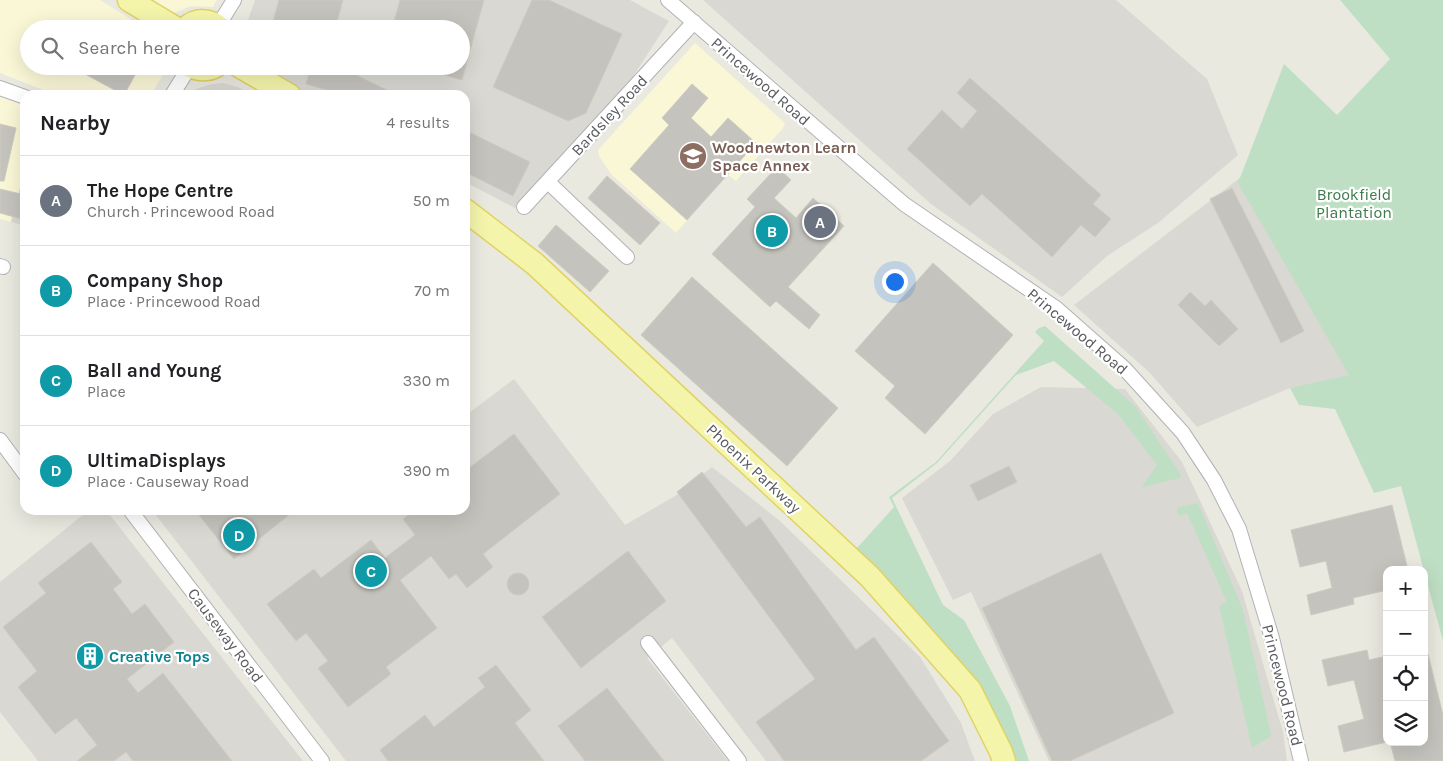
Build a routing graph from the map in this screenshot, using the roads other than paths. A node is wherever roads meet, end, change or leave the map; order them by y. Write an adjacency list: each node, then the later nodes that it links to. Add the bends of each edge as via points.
1 (129, 0): 4 (main road)
2 (234, 0): 5 (street)
3 (668, 0): 6 (street, Princewood Road)
4 (161, 20)
5 (223, 20)
6 (694, 22): 13 (street, Bardsley Road); 24 (street, Princewood Road, via 904,204 1056,308 1124,368 1183,433 1214,480 1239,529 1272,638)
7 (184, 75): 10 (street)
8 (255, 75): 11 (main road)
9 (0, 88): 12 (street)
10 (175, 90)
11 (280, 90)
12 (20, 95)
13 (548, 182): 14 (street, Bardsley Road); 16 (street)
14 (524, 208)
15 (470, 214): 23 (main road, Phoenix Parkway, via 535,264 870,577 970,690)
16 (627, 257)
17 (0, 440): 18 (street)
18 (20, 467)
19 (134, 515): 21 (street, Causeway Road)
20 (648, 643): 22 (street)
21 (322, 761)
22 (739, 761)
23 (1004, 761)
24 (1301, 761)

